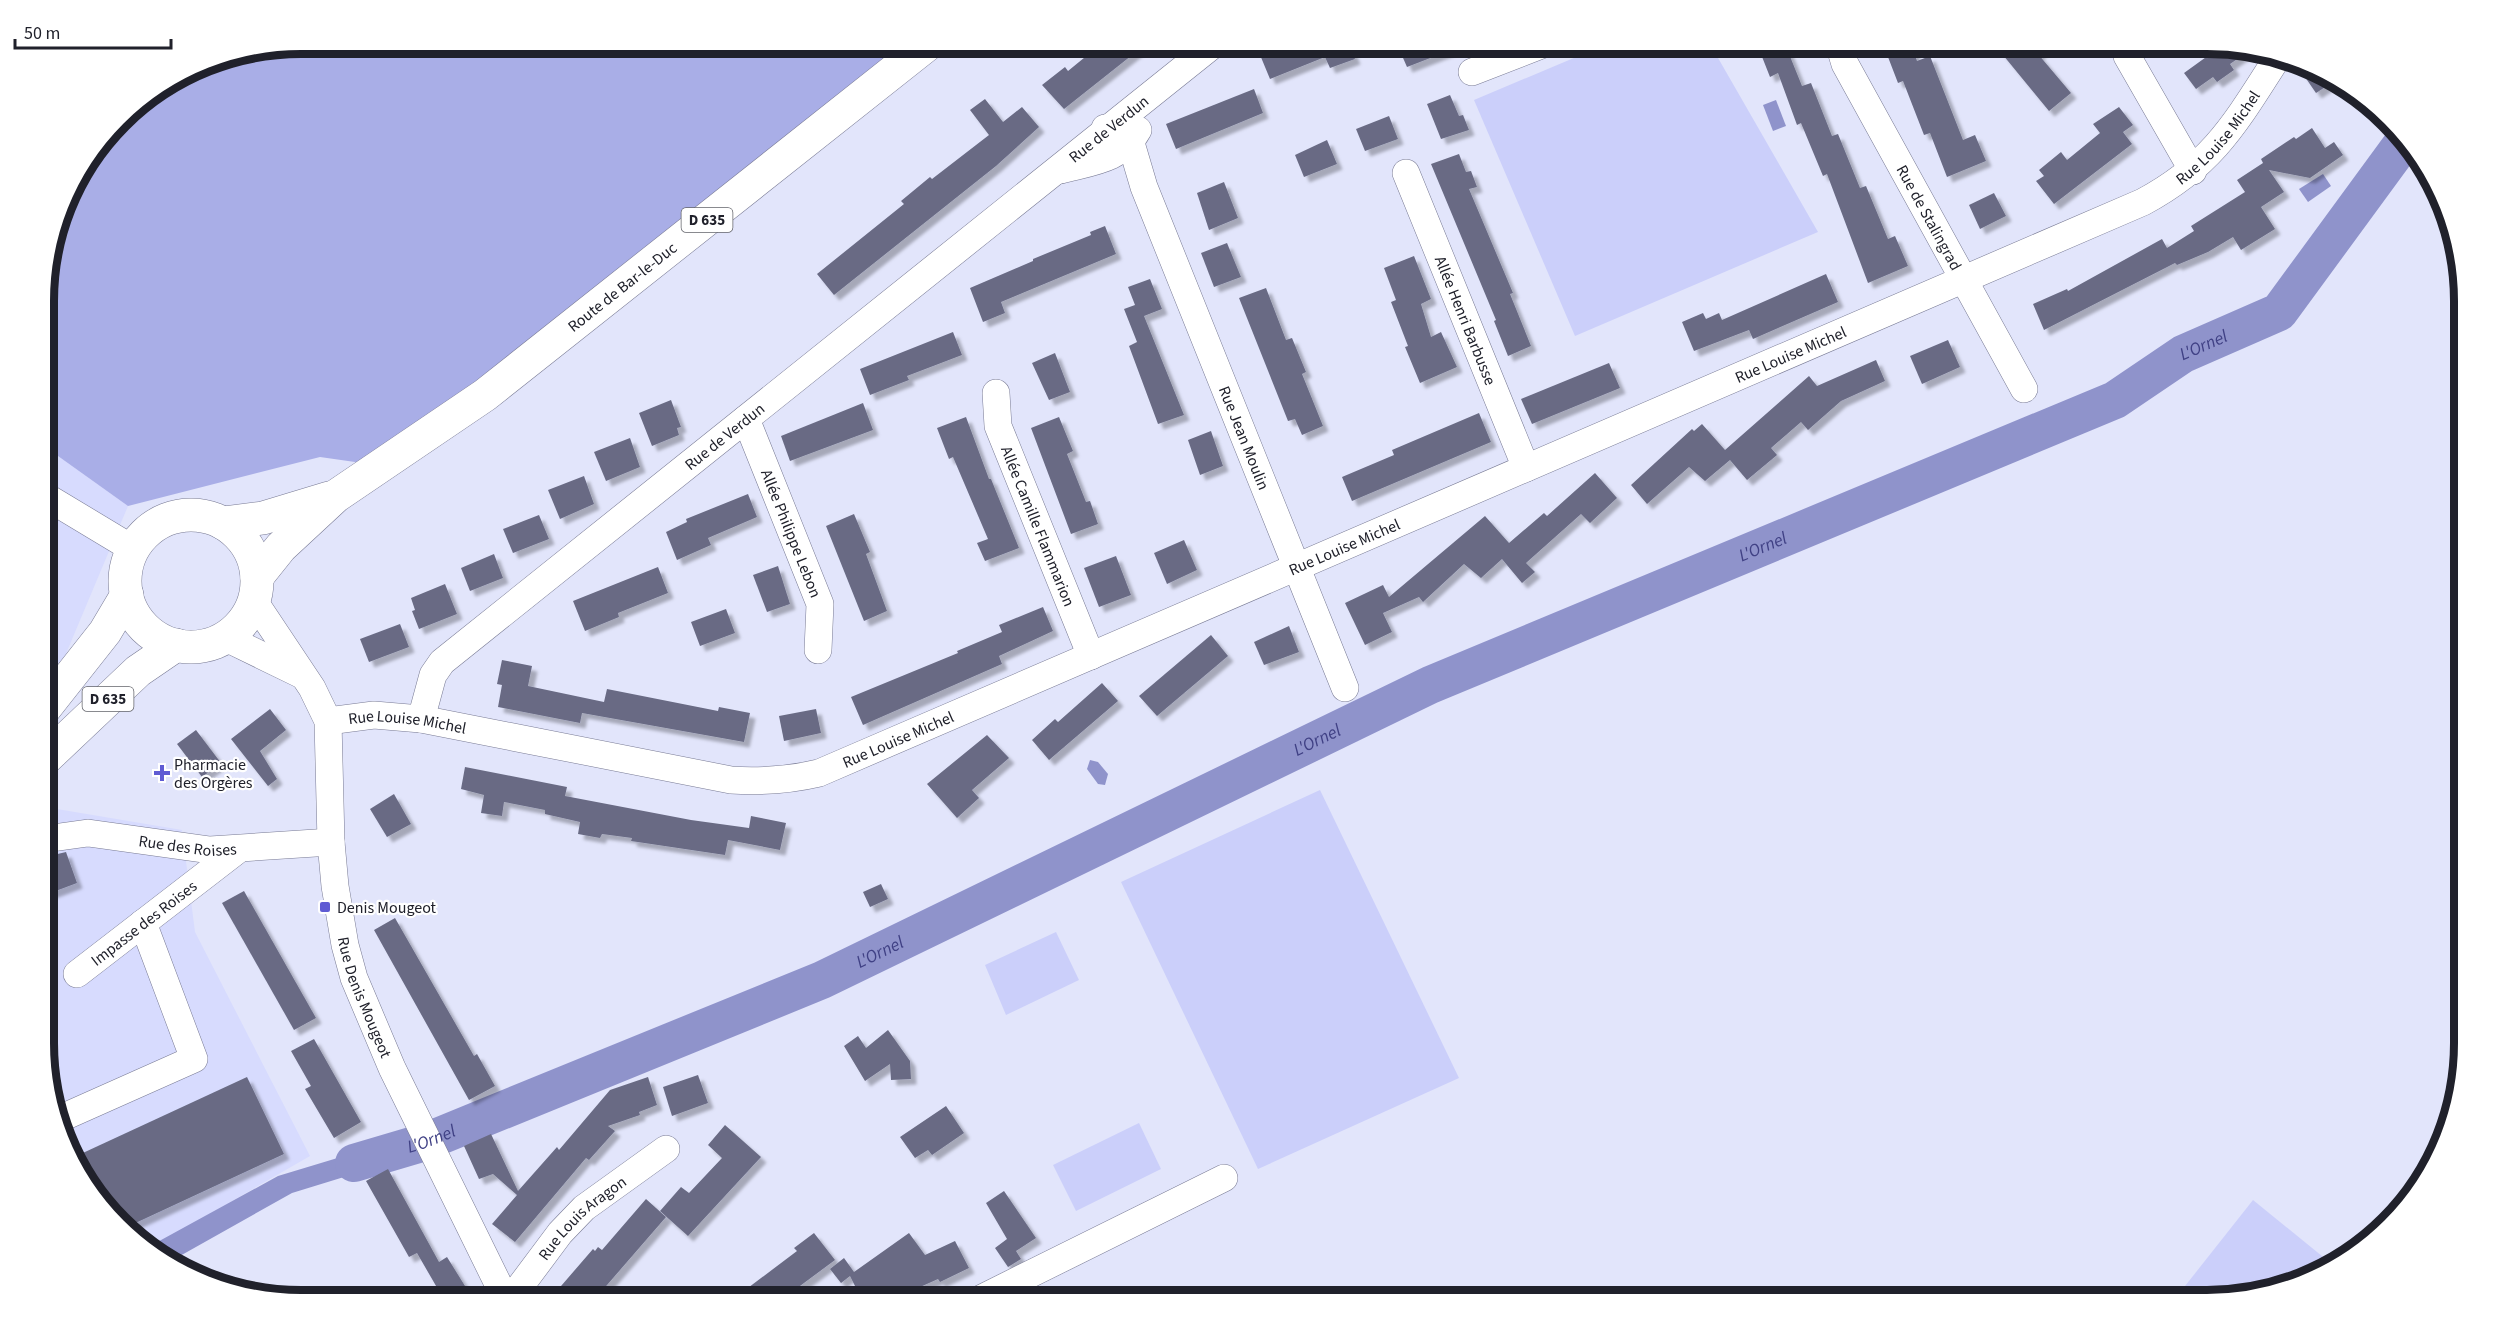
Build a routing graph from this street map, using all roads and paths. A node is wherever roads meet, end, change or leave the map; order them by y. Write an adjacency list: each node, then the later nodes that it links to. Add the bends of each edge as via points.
1 (915, 54): 19 (main road, Route de Bar-le-Duc / D 635, via 485,395)
2 (1201, 54): 8 (street, Rue de Verdun)
3 (1518, 54): 7 (street)
4 (1842, 54): 14 (street, Rue de Stalingrad)
5 (2127, 54): 11 (street)
6 (2274, 63): 11 (street, Rue Louise Michel, via 2223,140)
7 (1472, 72)
8 (1162, 84): 9 (street, Rue de Verdun); 10 (street, Rue de Verdun)
9 (1105, 128): 10 (street); 12 (street, Rue de Verdun)
10 (1122, 150): 12 (street, Rue de Verdun); 23 (street, Rue Jean Moulin, via 1144,187)
11 (2193, 171): 14 (street, Rue Louise Michel, via 2143,202)
12 (1055, 172): 17 (street, Rue de Verdun)
13 (1406, 173): 18 (street, Allée Henri Barbusse)
14 (1962, 279): 15 (street, Rue de Stalingrad); 18 (street, Rue Louise Michel)
15 (2024, 389)
16 (996, 393): 29 (street, Allée Camille Flammarion, via 998,426)
17 (746, 419): 28 (street, Allée Philippe Lebon, via 820,604); 33 (street, Rue de Verdun, via 442,662 433,675)
18 (1526, 468): 23 (street, Rue Louise Michel)
19 (336, 496): 21 (main road, Route de Bar-le-Duc / D 635, via 262,518); 24 (main road, Route de Bar-le-Duc / D 635, via 281,547)
20 (54, 501): 22 (street)
21 (223, 523): 22 (main road, via 195,515 166,520 142,537); 24 (main road, via 243,540 255,564)
22 (134, 549): 25 (main road, via 125,579)
23 (1297, 567): 29 (street, Rue Louise Michel); 31 (street, Rue Jean Moulin)
24 (255, 589): 26 (main road, via 243,622); 30 (street, Rue Denis Mougeot)
25 (127, 595): 27 (main road, via 144,627); 32 (main road, D 635, via 105,632)
26 (224, 637): 27 (main road, via 209,644); 30 (street, Rue Denis Mougeot)
27 (176, 645): 35 (main road, D 635, via 138,671)
28 (818, 650)
29 (1091, 656): 33 (street, Rue Louise Michel, via 861,756 790,780 731,780)
30 (302, 675): 34 (street, Rue Denis Mougeot, via 322,704)
31 (1345, 688)
32 (54, 697)
33 (421, 719): 34 (street, Rue Louise Michel, via 374,715)
34 (328, 721): 37 (street, Rue Denis Mougeot)
35 (54, 750)
36 (54, 838): 38 (street, Rue des Roises, via 88,833 210,850)
37 (331, 842): 38 (street, Rue des Roises); 44 (street, Rue Denis Mougeot, via 338,906 354,978 432,1154)
38 (238, 849): 39 (street, Impasse des Roises)
39 (142, 923): 40 (street, Impasse des Roises); 41 (street, via 194,1059)
40 (77, 974)
41 (65, 1116)
42 (666, 1149): 45 (street, Rue Louis Aragon, via 584,1208)
43 (1224, 1178): 46 (street)
44 (503, 1290)
45 (516, 1290)
46 (998, 1290)

